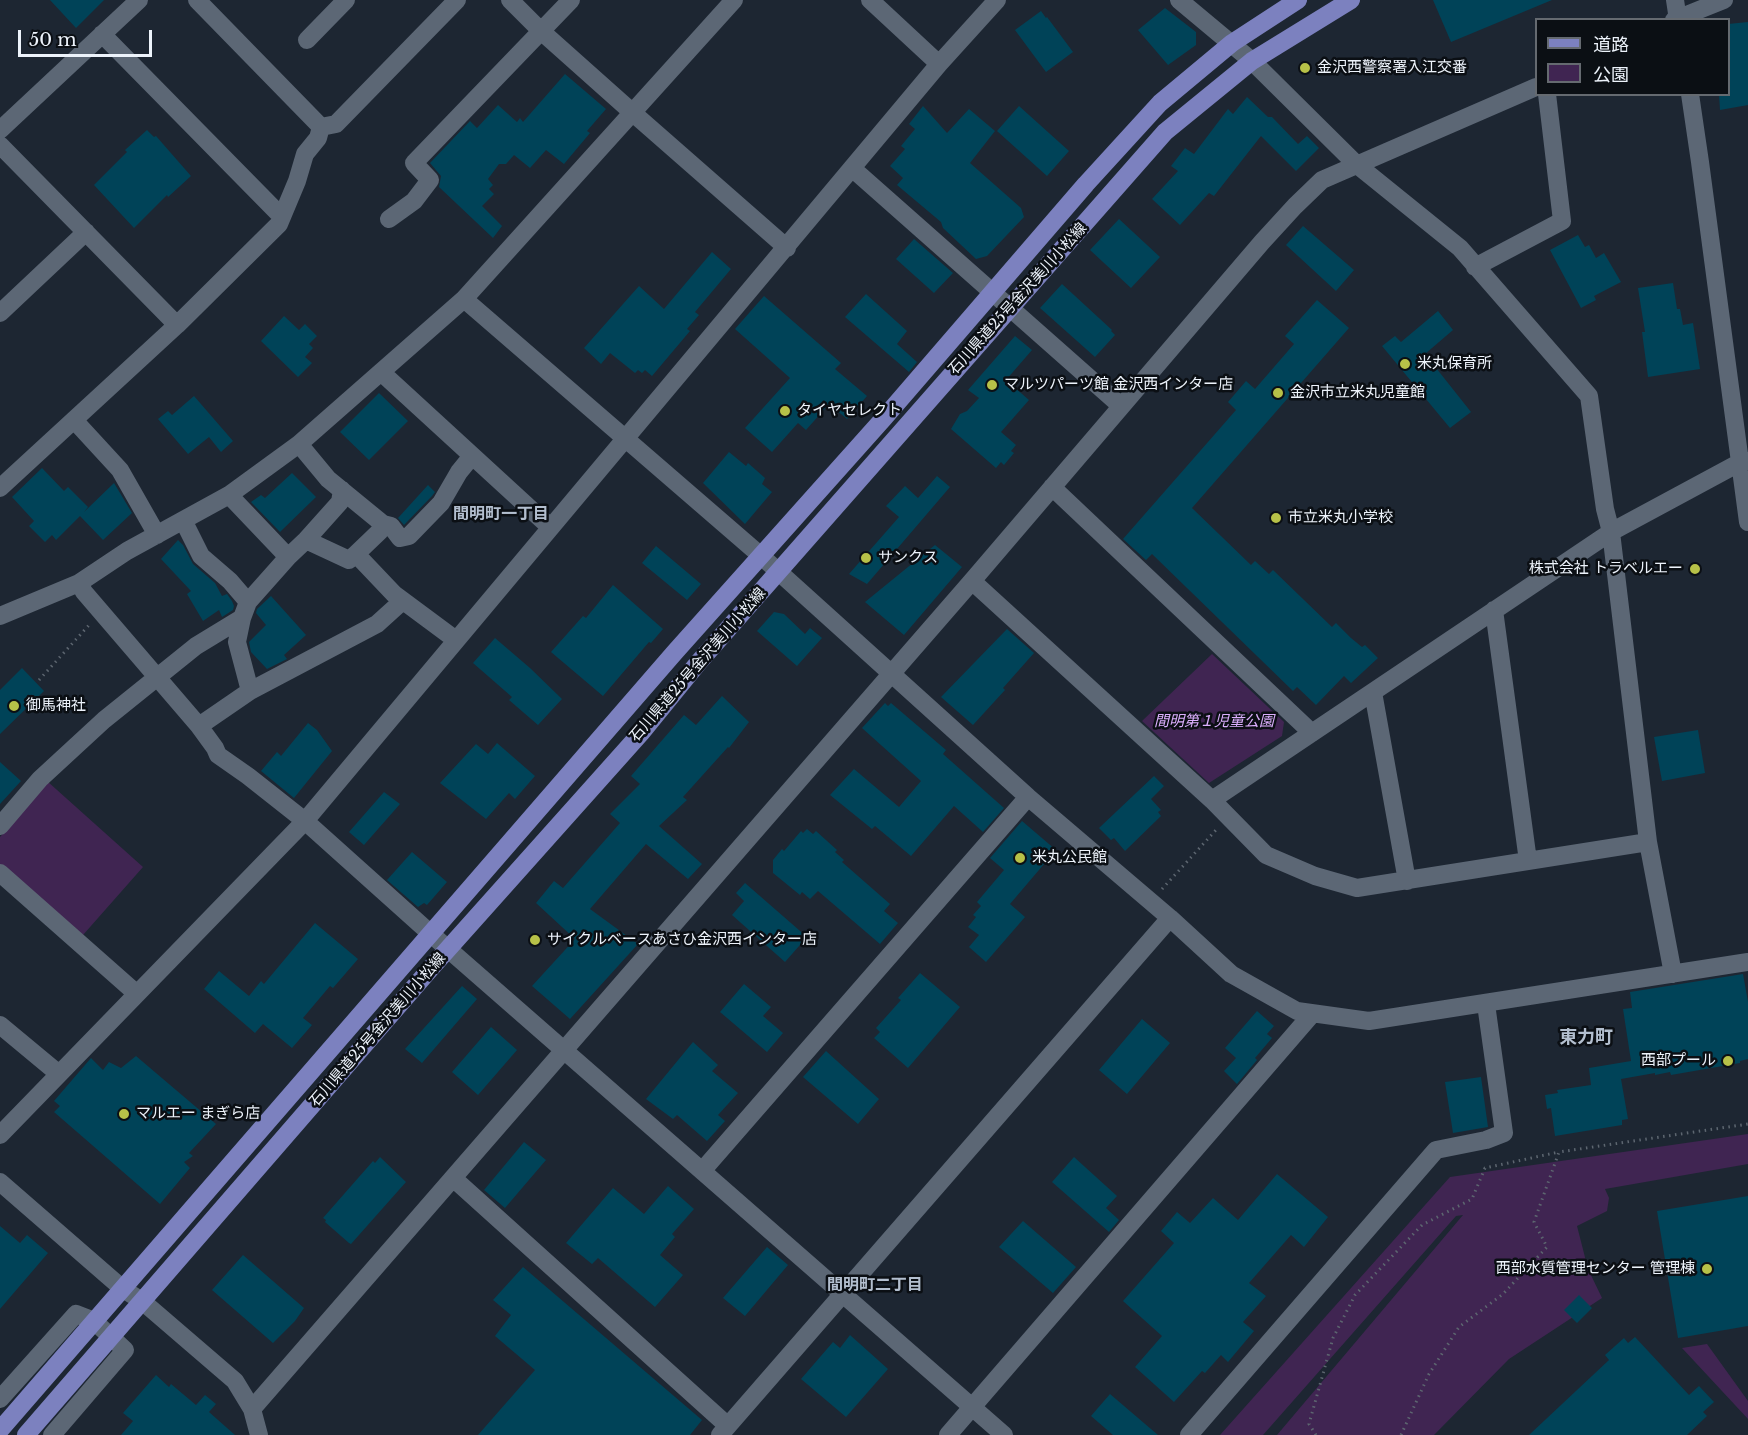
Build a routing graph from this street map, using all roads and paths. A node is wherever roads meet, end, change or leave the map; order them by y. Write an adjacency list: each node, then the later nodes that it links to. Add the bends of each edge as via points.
1 (139, 0): 16 (street)
2 (197, 0): 25 (street)
3 (457, 0): 25 (street, via 336,124)
4 (510, 0): 15 (street)
5 (571, 0): 15 (street)
6 (734, 0): 24 (street)
7 (870, 0): 20 (street)
8 (998, 0): 20 (street)
9 (1179, 0): 18 (street)
10 (1298, 0): 18 (main road, 石川県道25号金沢美川小松線)
11 (1351, 0): 19 (main road, 石川県道25号金沢美川小松線)
12 (1724, 0): 14 (street)
13 (337, 3): 17 (street)
14 (1676, 14)
15 (541, 31): 24 (street); 31 (street, via 414,163 429,180 414,201)
16 (102, 34): 26 (street); 30 (street)
17 (307, 40)
18 (1233, 43): 19 (street); 35 (main road, 石川県道25号金沢美川小松線, via 1160,103)
19 (1252, 61): 28 (street); 37 (main road, 石川県道25号金沢美川小松線, via 1165,132)
20 (939, 64): 29 (street)
21 (1535, 87): 28 (street)
22 (1547, 96): 34 (street, via 1562,221)
23 (1690, 96): 46 (street)
24 (633, 113): 33 (street); 36 (street)
25 (321, 127): 30 (street, via 318,138 305,153)
26 (0, 130)
27 (0, 145): 32 (street)
28 (1356, 164): 34 (street, via 1460,249); 41 (street, via 1322,180 1295,206)
29 (853, 169): 33 (street); 35 (street)
30 (282, 217): 39 (street)
31 (389, 219)
32 (86, 232): 38 (street); 39 (street)
33 (787, 248): 43 (street)
34 (1475, 267): 55 (street, via 1589,396)
35 (993, 293): 37 (street); 59 (main road, 石川県道25号金沢美川小松線)
36 (464, 299): 40 (street); 43 (street)
37 (1011, 309): 41 (street); 61 (main road, 石川県道25号金沢美川小松線)
38 (0, 313)
39 (177, 325): 42 (street)
40 (381, 372): 44 (street); 45 (street)
41 (1121, 406): 47 (street)
42 (74, 420): 48 (street); 56 (street, via 120,470)
43 (625, 438): 54 (street); 59 (street)
44 (299, 444): 49 (street); 50 (street)
45 (472, 456): 53 (street, via 441,502 409,536 399,538 391,526); 54 (street)
46 (1744, 462): 52 (street); 55 (street)
47 (1052, 487): 62 (street); 76 (street)
48 (0, 488)
49 (342, 490): 53 (street); 57 (street, via 340,502)
50 (229, 495): 51 (street); 60 (street)
51 (183, 520): 56 (street); 65 (street, via 201,556 230,581)
52 (1748, 522)
53 (383, 524): 58 (street, via 381,531)
54 (550, 527): 69 (street)
55 (1611, 532): 66 (street); 82 (street)
56 (157, 535): 63 (street)
57 (306, 540): 58 (street, via 350,560); 60 (street)
58 (356, 554): 64 (street)
59 (760, 555): 61 (street); 88 (main road, 石川県道25号金沢美川小松線)
60 (288, 557): 65 (street)
61 (778, 572): 70 (street); 89 (main road, 石川県道25号金沢美川小松線)
62 (972, 581): 70 (street); 78 (street)
63 (79, 582): 67 (street); 68 (street)
64 (400, 599): 69 (street); 73 (street, via 377,624)
65 (245, 610): 71 (street); 73 (street, via 237,642)
66 (1494, 610): 74 (street); 83 (street)
67 (101, 612): 71 (street); 72 (path)
68 (0, 616)
69 (456, 640): 80 (street)
70 (890, 674): 77 (street); 96 (street)
71 (157, 676): 75 (street); 81 (street, via 40,779)
72 (39, 680)
73 (250, 691): 75 (street)
74 (1373, 692): 76 (street); 85 (street)
75 (199, 726): 80 (street, via 218,755)
76 (1312, 733): 78 (street)
77 (1028, 797): 86 (street); 101 (street)
78 (1212, 800): 79 (street)
79 (1228, 816): 85 (street, via 1266,855 1315,876 1357,888); 86 (path)
80 (305, 821): 88 (street); 92 (street)
81 (0, 826)
82 (1648, 842): 83 (street); 91 (street)
83 (1528, 861): 85 (street)
84 (0, 873): 92 (street)
85 (1407, 881)
86 (1150, 901): 87 (street)
87 (1170, 918): 94 (street, via 1230,974 1297,1011); 105 (street)
88 (431, 934): 89 (street); 104 (main road, 石川県道25号金沢美川小松線)
89 (448, 950): 96 (street); 106 (main road, 石川県道25号金沢美川小松線)
90 (1748, 962): 91 (street)
91 (1673, 974): 93 (street)
92 (137, 994): 97 (street)
93 (1486, 1004): 94 (street, via 1369,1021); 119 (street, via 1504,1133 1436,1150)
94 (1312, 1014): 110 (street)
95 (0, 1025): 97 (street)
96 (564, 1050): 101 (street); 102 (street)
97 (59, 1074): 99 (street)
98 (1748, 1124): 100 (path)
99 (0, 1135)
100 (1559, 1152): 120 (path, via 1485,1168 1472,1199 1422,1225 1354,1295 1333,1338 1309,1424); 121 (path, via 1534,1222 1547,1247 1503,1294 1459,1327 1430,1374)
101 (702, 1171): 105 (street)
102 (453, 1178): 111 (street); 113 (street)
103 (0, 1182): 104 (street)
104 (123, 1288): 106 (street); 107 (main road, 石川県道25号金沢美川小松線)
105 (843, 1294): 110 (street); 113 (street)
106 (142, 1301): 108 (main road, 石川県道25号金沢美川小松線); 111 (street, via 235,1381)
107 (94, 1321): 108 (street); 109 (street, via 76,1314); 112 (main road, 石川県道25号金沢美川小松線)
108 (111, 1336): 114 (main road, 石川県道25号金沢美川小松線); 115 (street, via 125,1350)
109 (0, 1399)
110 (972, 1407): 117 (street); 118 (street)
111 (252, 1409): 116 (street)
112 (0, 1430)
113 (724, 1430)
114 (26, 1435)
115 (52, 1435)
116 (259, 1435)
117 (948, 1435)
118 (1004, 1435)
119 (1189, 1435)
120 (1316, 1435)
121 (1401, 1435)

